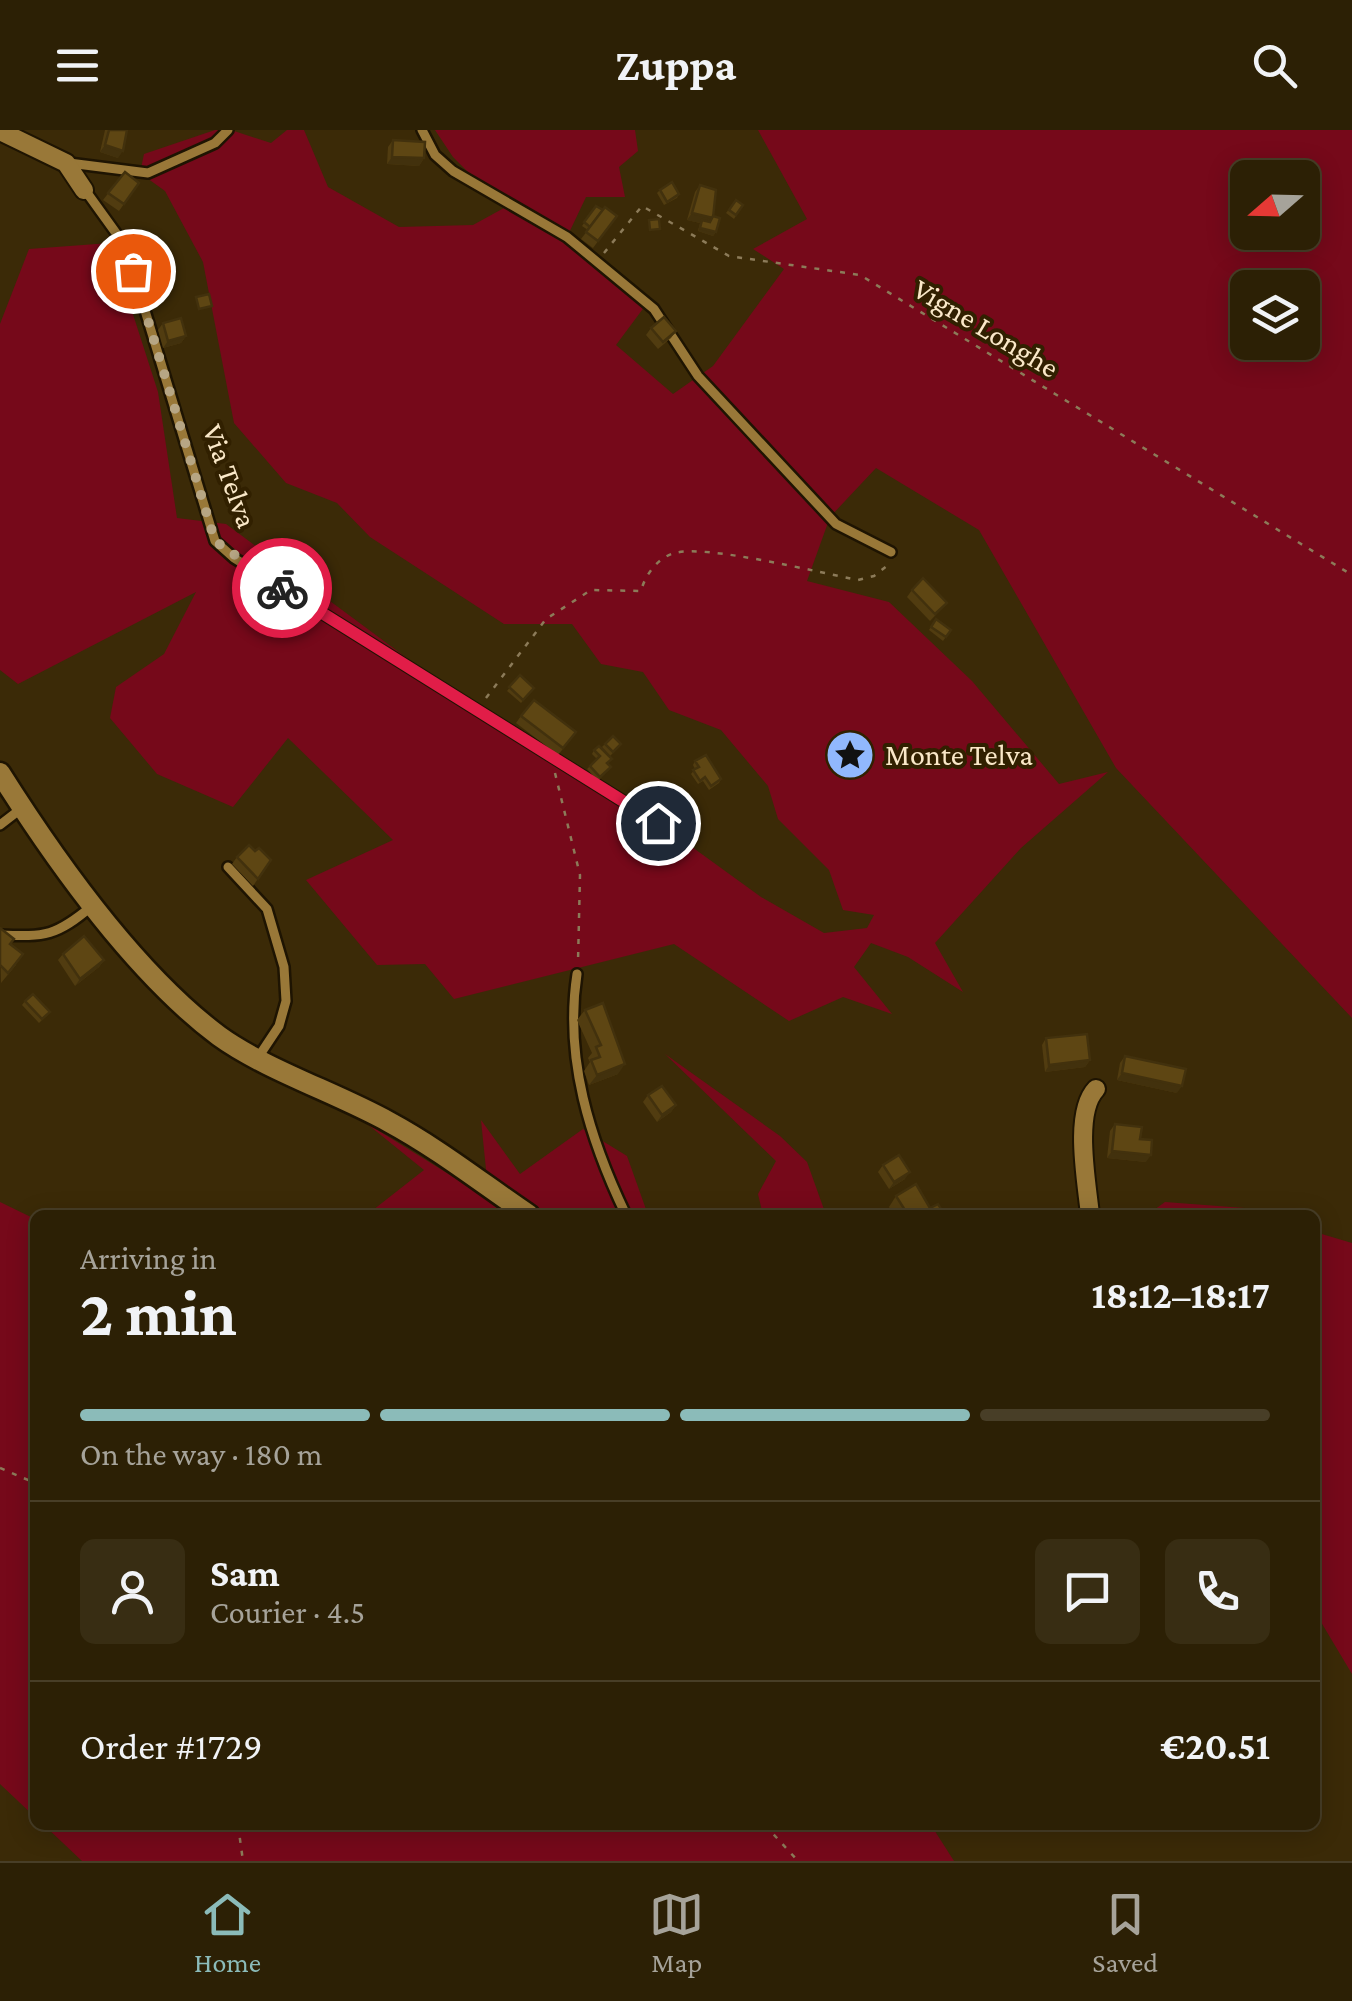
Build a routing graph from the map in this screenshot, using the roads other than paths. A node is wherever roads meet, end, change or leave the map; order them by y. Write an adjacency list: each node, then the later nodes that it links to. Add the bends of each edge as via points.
1 (228, 130): 4 (lane, via 148,173)
2 (422, 130): 6 (lane, via 453,171 567,237 654,310 698,376 836,524)
3 (0, 131): 4 (street)
4 (66, 163): 5 (street, Via Telva)
5 (84, 190): 9 (lane, Via Telva, via 121,240 133,271 215,541)
6 (891, 552)
7 (0, 773): 8 (street)
8 (22, 808): 10 (lane); 12 (street)
9 (658, 823)
10 (0, 825)
11 (228, 867): 15 (lane, via 267,909 284,967 279,1026)
12 (92, 905): 13 (lane, via 46,937); 15 (street, via 218,1034)
13 (0, 935)
14 (577, 974): 18 (lane, via 572,1009 580,1087 598,1157)
15 (257, 1059): 17 (street, via 392,1123)
16 (1096, 1089): 19 (street, via 1088,1098 1083,1146)
17 (522, 1210)
18 (624, 1210)
19 (1089, 1210)

